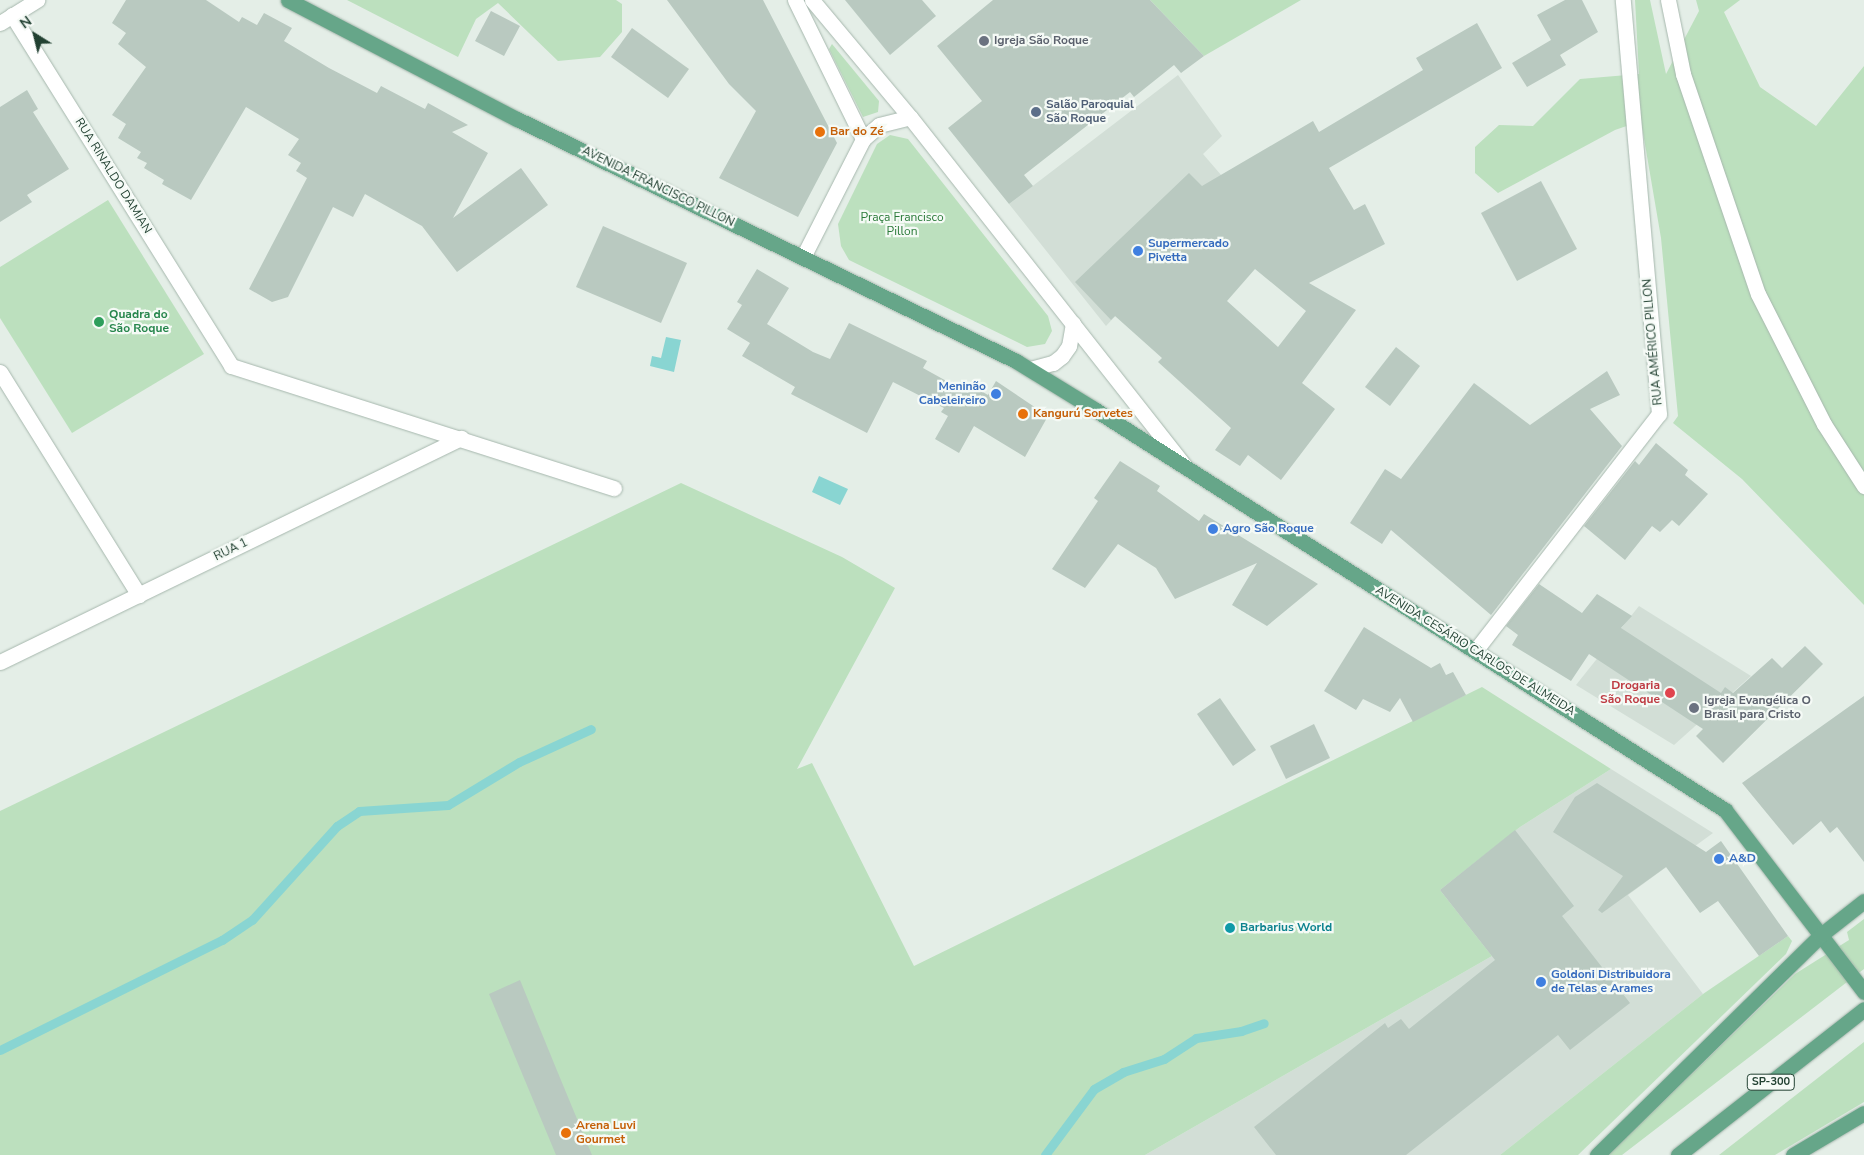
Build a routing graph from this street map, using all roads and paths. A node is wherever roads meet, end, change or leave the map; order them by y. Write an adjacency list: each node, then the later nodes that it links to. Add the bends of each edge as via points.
1 (37, 0): 7 (street)
2 (288, 0): 10 (main road, AVENIDA FRANCISCO PILLON, via 517,119)
3 (795, 0): 9 (street)
4 (812, 0): 8 (street)
5 (1622, 0): 19 (street, RUA AMÉRICO PILLON, via 1659,414)
6 (1668, 0): 16 (street, via 1683,74 1758,294 1824,424)
7 (6, 19): 14 (street, RUA RINALDO DAMIAN, via 231,366)
8 (910, 116): 9 (street, via 879,125); 11 (street)
9 (863, 139): 10 (street)
10 (803, 257): 12 (main road, AVENIDA FRANCISCO PILLON)
11 (1073, 323): 12 (street, via 1073,335 1062,356 1042,368); 15 (street)
12 (1030, 369): 15 (main road, AVENIDA CESÁRIO CARLOS DE ALMEIDA)
13 (0, 372): 18 (street)
14 (461, 438): 17 (street, RUA RINALDO DAMIAN); 18 (street, RUA 1)
15 (1187, 470): 19 (main road, AVENIDA CESÁRIO CARLOS DE ALMEIDA)
16 (1864, 486)
17 (614, 488)
18 (138, 595): 20 (street, RUA 1)
19 (1475, 651): 22 (main road, AVENIDA CESÁRIO CARLOS DE ALMEIDA, via 1725,810)
20 (0, 662)
21 (1864, 901): 22 (main road)
22 (1822, 934): 23 (main road, AVENIDA CESÁRIO CARLOS DE ALMEIDA); 26 (main road)
23 (1864, 992)
24 (1864, 1009): 27 (main road, SP-300)
25 (1864, 1113): 28 (main road)
26 (1597, 1155)
27 (1678, 1155)
28 (1794, 1155)

